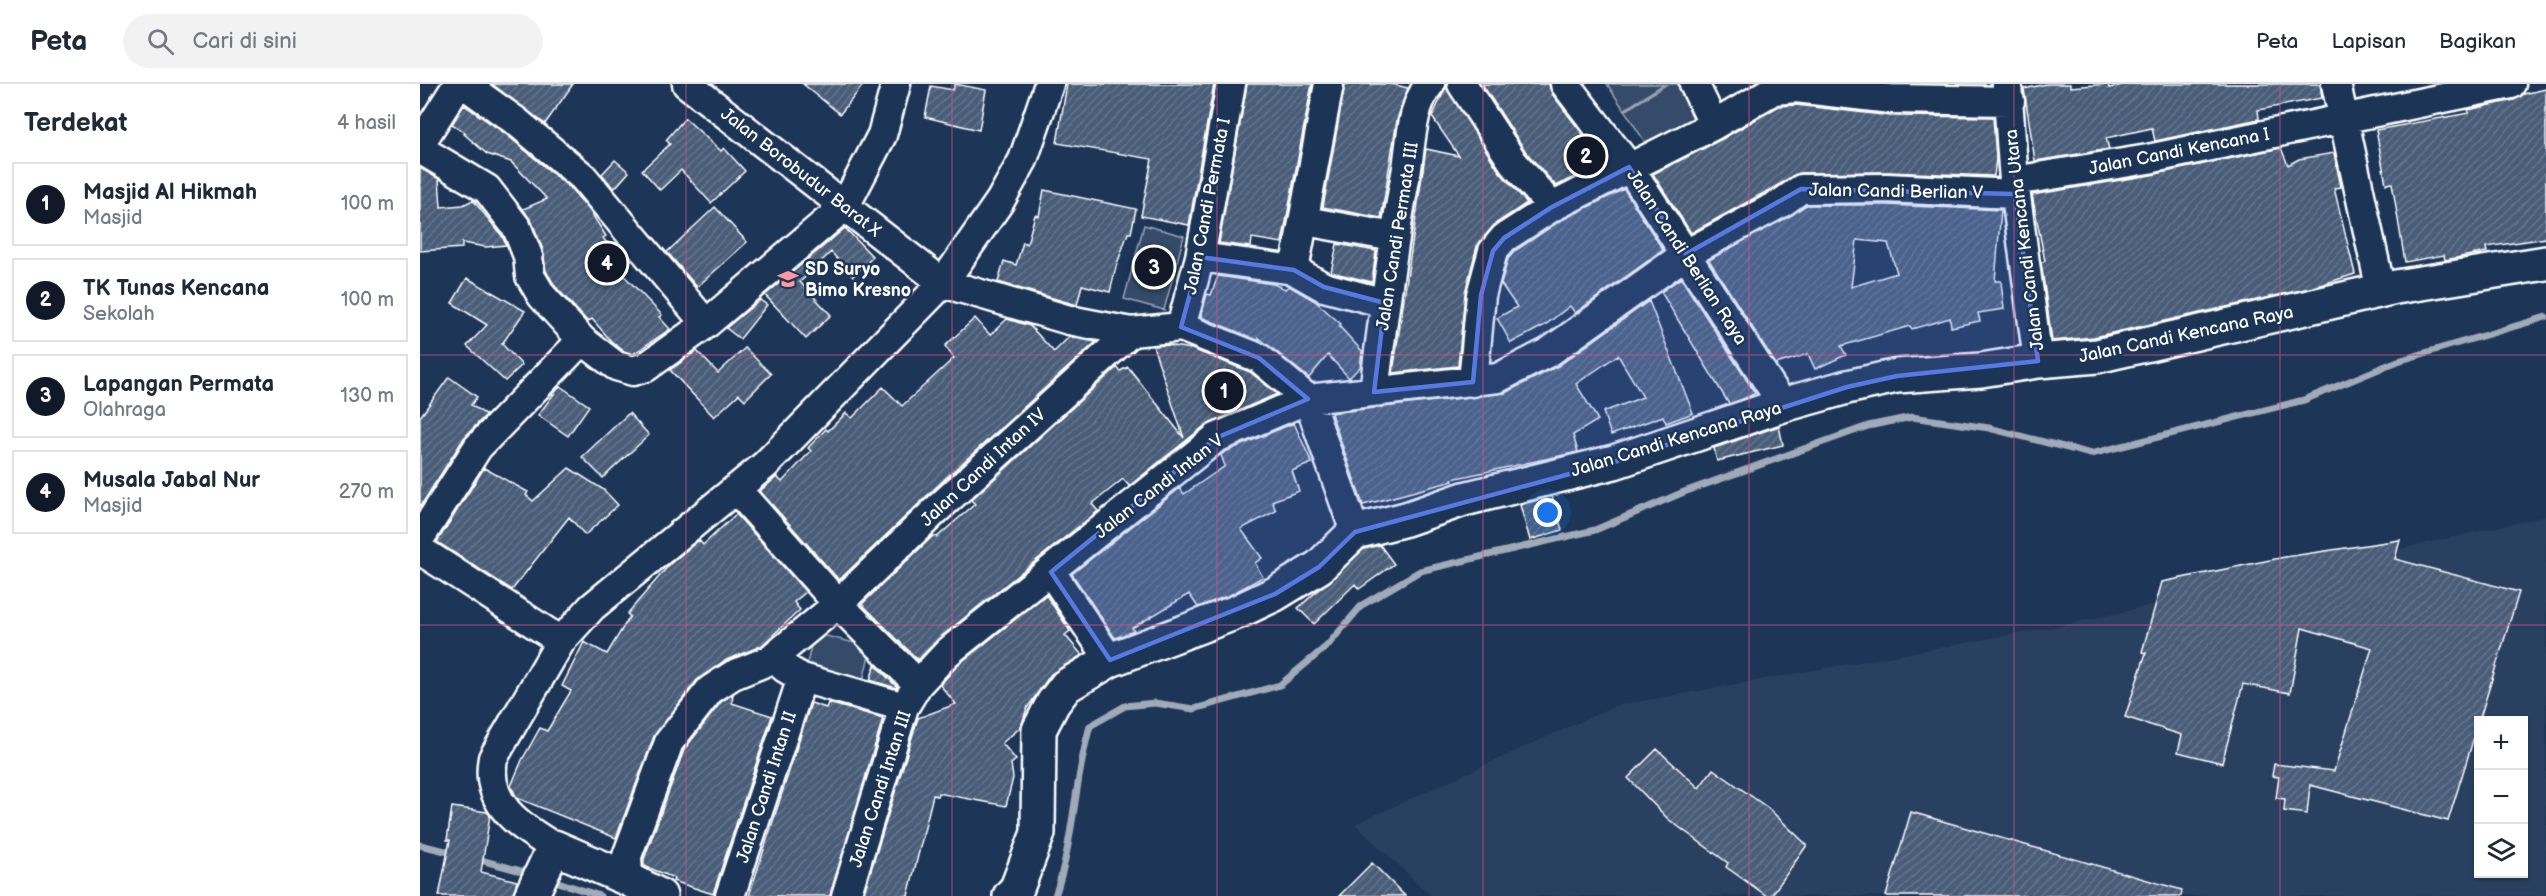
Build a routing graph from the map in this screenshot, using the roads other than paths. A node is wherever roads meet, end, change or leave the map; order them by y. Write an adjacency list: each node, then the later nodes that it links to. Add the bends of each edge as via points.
1 (458, 84): 18 (street)
2 (464, 84): 33 (street, via 582,177)
3 (687, 84): 22 (street, Jalan Borobudur Barat X)
4 (896, 84): 22 (street, via 882,135)
5 (1049, 84): 30 (street, via 1023,160 1000,201)
6 (1231, 84): 27 (street, Jalan Candi Permata I)
7 (1329, 84): 24 (street)
8 (1430, 84): 25 (street, Jalan Candi Permata III, via 1415,123)
9 (1462, 84): 23 (street, via 1513,162)
10 (1694, 84): 17 (street)
11 (2336, 84): 16 (street)
12 (2352, 84): 16 (street)
13 (2511, 84): 16 (street, Jalan Candi Kencana I)
14 (1573, 87): 20 (street, Jalan Candi Berlian Raya)
15 (2009, 92): 17 (street, via 1891,99 1796,88 1774,90); 21 (street, Jalan Candi Kencana Utara)
16 (2351, 118): 21 (street, Jalan Candi Kencana I); 31 (street)
17 (1714, 125): 20 (street)
18 (420, 144)
19 (420, 149): 36 (street, via 487,189 502,205 517,228 531,276 542,296)
20 (1629, 167): 23 (street); 26 (street, Jalan Candi Berlian Raya)
21 (2015, 188): 26 (street, Jalan Candi Berlian V, via 1801,189); 37 (street, Jalan Candi Kencana Utara)
22 (845, 206): 30 (street, Jalan Borobudur Barat X); 33 (street)
23 (1552, 207): 38 (street, via 1504,238 1493,251 1481,295)
24 (1305, 221): 25 (street); 29 (street)
25 (1394, 237): 32 (street, Jalan Candi Permata III)
26 (1686, 254): 38 (street, Jalan Candi Berlian V, via 1539,358 1498,378); 41 (street, Jalan Candi Berlian Raya)
27 (1200, 257): 29 (street); 34 (street, Jalan Candi Permata I)
28 (2546, 263): 31 (street, Jalan Candi Kencana Raya)
29 (1294, 270): 32 (street, via 1324,287)
30 (943, 283): 35 (street, via 1069,320); 42 (street, via 765,465)
31 (2388, 289): 37 (street, Jalan Candi Kencana Raya, via 2171,341 2097,356)
32 (1385, 303): 39 (street, Jalan Candi Permata III)
33 (706, 324): 36 (street, via 633,371 616,366)
34 (1182, 327): 35 (street); 40 (street, via 1259,358)
35 (1131, 332): 47 (street, Jalan Candi Intan IV)
36 (582, 340): 44 (street, via 478,447)
37 (2038, 361): 41 (street, Jalan Candi Kencana Raya, via 1897,376)
38 (1473, 382): 39 (street, Jalan Candi Intan V)
39 (1374, 392): 40 (street, Jalan Candi Intan V)
40 (1308, 399): 43 (street); 46 (street, Jalan Candi Intan V, via 1216,438)
41 (1783, 405): 43 (street, Jalan Candi Kencana Raya, via 1614,462 1464,499)
42 (736, 489): 47 (street); 48 (street, via 592,607)
43 (1355, 532): 50 (street, Jalan Candi Kencana Raya, via 1319,567 1275,594)
44 (420, 538)
45 (420, 550): 48 (street)
46 (1051, 572): 50 (street); 52 (street, Jalan Candi Intan V, via 948,652)
47 (838, 604): 49 (street, Jalan Candi Intan IV); 52 (street)
48 (561, 641): 53 (street, via 493,758 491,770 491,782 506,811)
49 (770, 660): 51 (street); 54 (street, Jalan Candi Intan IV, via 733,675 710,690 669,742 627,856)
50 (1110, 660): 59 (street, Jalan Candi Kencana Raya, via 1066,686 1039,730 1038,833 1017,888)
51 (802, 678): 52 (street); 57 (street, Jalan Candi Intan II)
52 (911, 695): 58 (street, Jalan Candi Intan III)
53 (550, 856): 54 (street); 55 (street)
54 (628, 879): 56 (street)
55 (531, 896)
56 (660, 896)
57 (730, 896)
58 (846, 896)
59 (1010, 896)

